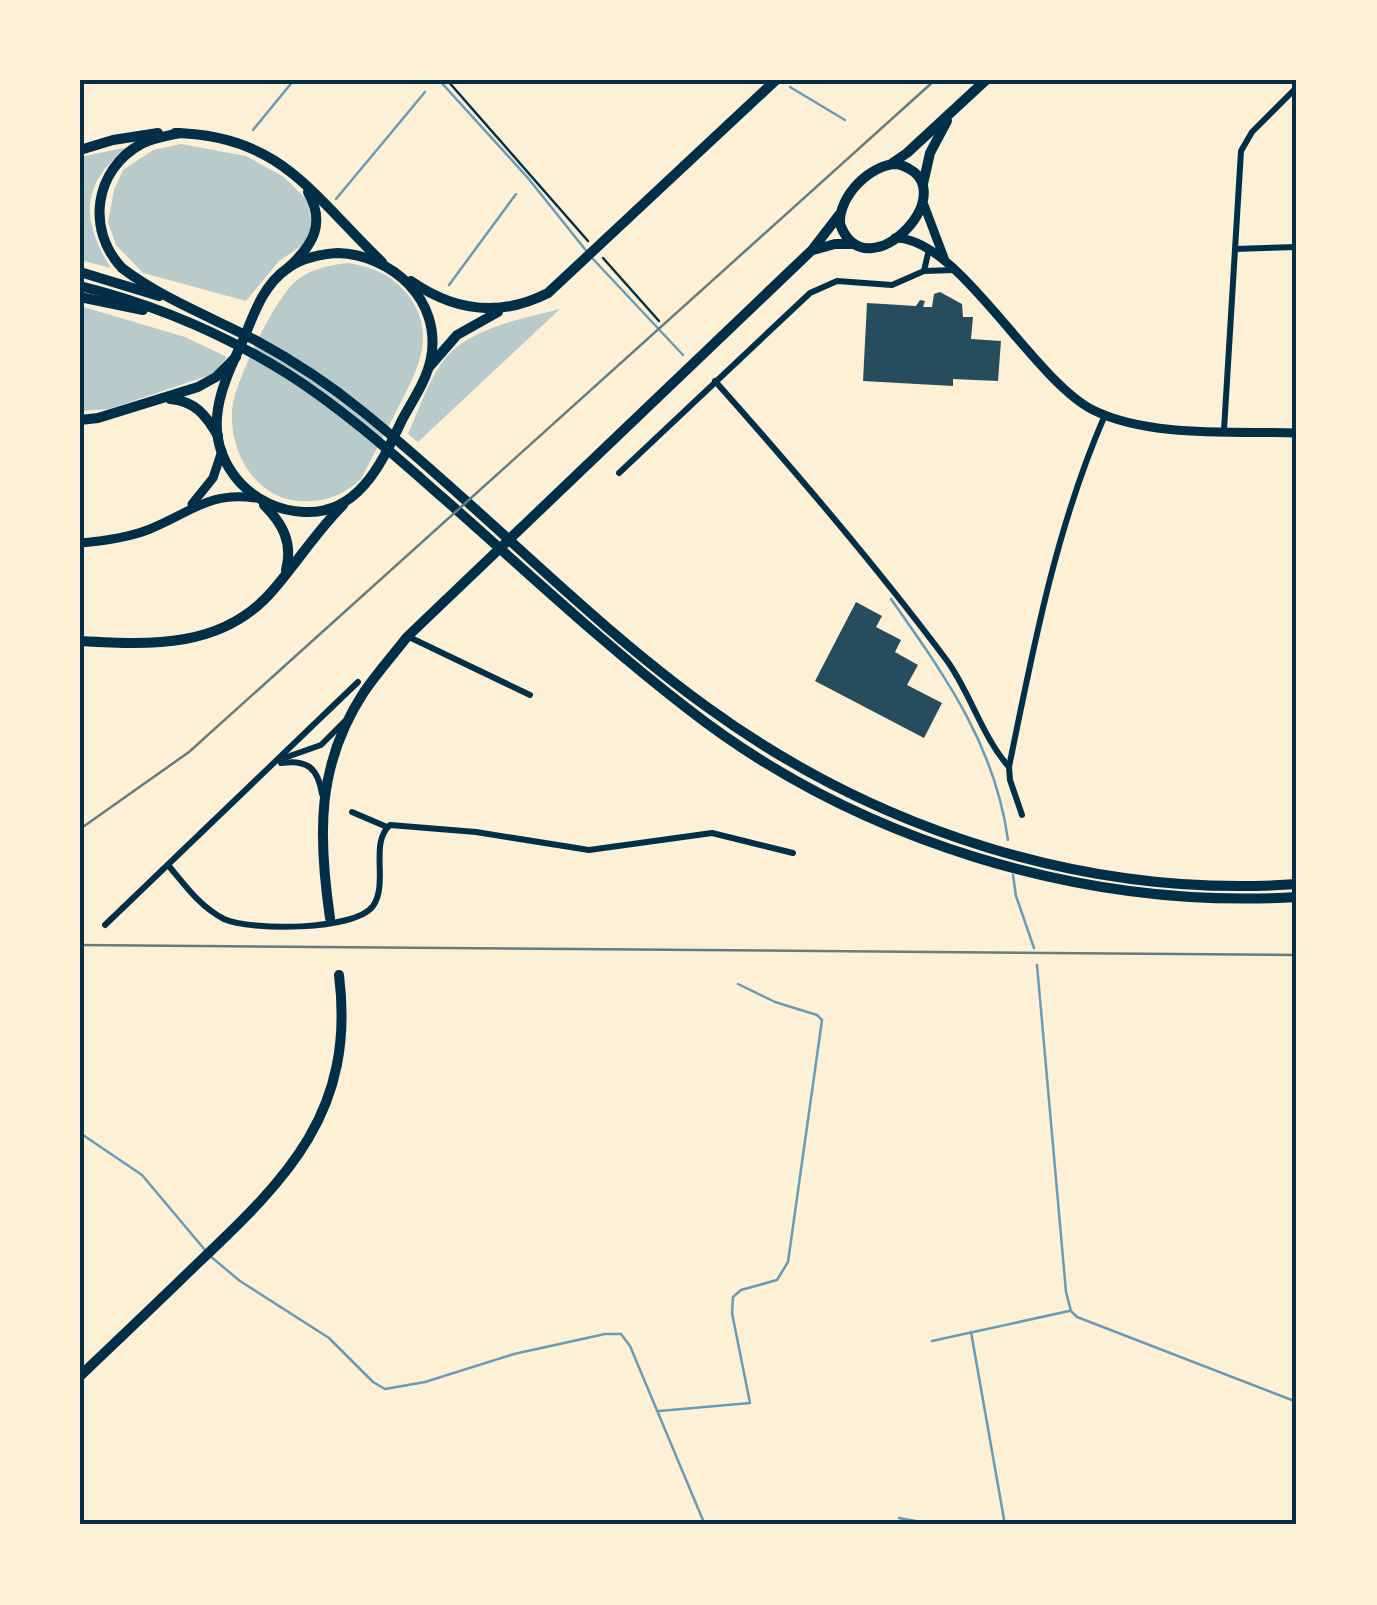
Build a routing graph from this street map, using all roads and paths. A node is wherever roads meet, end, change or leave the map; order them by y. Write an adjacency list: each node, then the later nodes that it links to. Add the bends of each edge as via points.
1 (447, 80): 31 (path)
2 (776, 80): 28 (main road, via 548,293)
3 (986, 80): 5 (main road)
4 (1297, 88): 16 (street, via 1243,145)
5 (951, 114): 8 (main road); 10 (main road, via 930,153)
6 (180, 134): 7 (main road, via 138,135); 9 (main road, via 251,146); 30 (main road, via 136,147 113,168 100,196 100,228 122,268)
7 (80, 150)
8 (890, 164): 10 (main road, via 910,169); 12 (main road, via 845,199)
9 (300, 179): 20 (main road); 21 (main road, via 318,222 311,244)
10 (923, 186): 11 (main road)
11 (924, 206): 13 (main road); 19 (main road)
12 (839, 215): 14 (main road); 18 (main road)
13 (895, 238): 14 (main road, via 872,249); 17 (main road)
14 (854, 244): 18 (main road)
15 (1297, 247): 16 (street)
16 (1235, 248): 38 (street)
17 (929, 249): 19 (main road); 25 (street)
18 (812, 250): 48 (main road)
19 (945, 260): 22 (main road)
20 (382, 262): 21 (main road, via 338,253); 24 (main road)
21 (288, 268): 32 (main road, via 261,300)
22 (955, 270): 25 (street); 36 (main road, via 1057,382)
23 (80, 272): 30 (main road)
24 (397, 272): 28 (main road, via 450,303); 33 (main road, via 428,321)
25 (924, 272): 34 (street, via 892,284 819,287)
26 (80, 286): 29 (main road)
27 (80, 297): 29 (main road)
28 (506, 308): 33 (main road, via 457,335)
29 (178, 318): 62 (main road, via 289,375 375,438 691,712 810,787 878,820 1042,876 1156,893)
30 (216, 320): 61 (main road, via 360,408 705,706 858,797 1021,858 1114,876)
31 (659, 321)
32 (236, 357): 35 (main road, via 206,382); 40 (main road, via 218,407)
33 (427, 371): 44 (main road, via 376,472)
34 (714, 381): 42 (street); 54 (street, via 928,636)
35 (154, 399): 37 (main road); 40 (main road, via 190,403)
36 (1105, 415): 38 (main road, via 1144,426); 54 (street, via 1052,574)
37 (80, 420)
38 (1224, 430): 39 (main road)
39 (1297, 433)
40 (218, 436): 41 (main road)
41 (222, 451): 43 (main road, via 231,472); 45 (main road, via 209,485)
42 (620, 472)
43 (257, 499): 44 (main road, via 312,512); 45 (main road, via 223,496); 47 (main road, via 288,539)
44 (347, 500): 47 (main road)
45 (190, 507): 46 (main road, via 140,533)
46 (80, 542)
47 (284, 576): 49 (main road, via 255,608 206,635 166,644)
48 (408, 637): 50 (main road); 51 (street)
49 (80, 642)
50 (361, 687): 52 (main road); 53 (street)
51 (530, 695)
52 (356, 707): 53 (street, via 321,745); 55 (main road, via 336,749)
53 (274, 764): 55 (street, via 301,762 315,769); 60 (street)
54 (1009, 767): 57 (street)
55 (323, 808): 63 (main road)
56 (352, 812): 58 (street)
57 (1022, 814)
58 (387, 826): 59 (street, via 589,850 712,833); 60 (street, via 376,901 364,916 342,924 230,921 202,904)
59 (794, 853)
60 (168, 865): 64 (street)
61 (1297, 884)
62 (1297, 897)
63 (330, 918)
64 (105, 925)
65 (339, 975): 66 (main road, via 340,1051 318,1121 285,1175)
66 (80, 1376)

